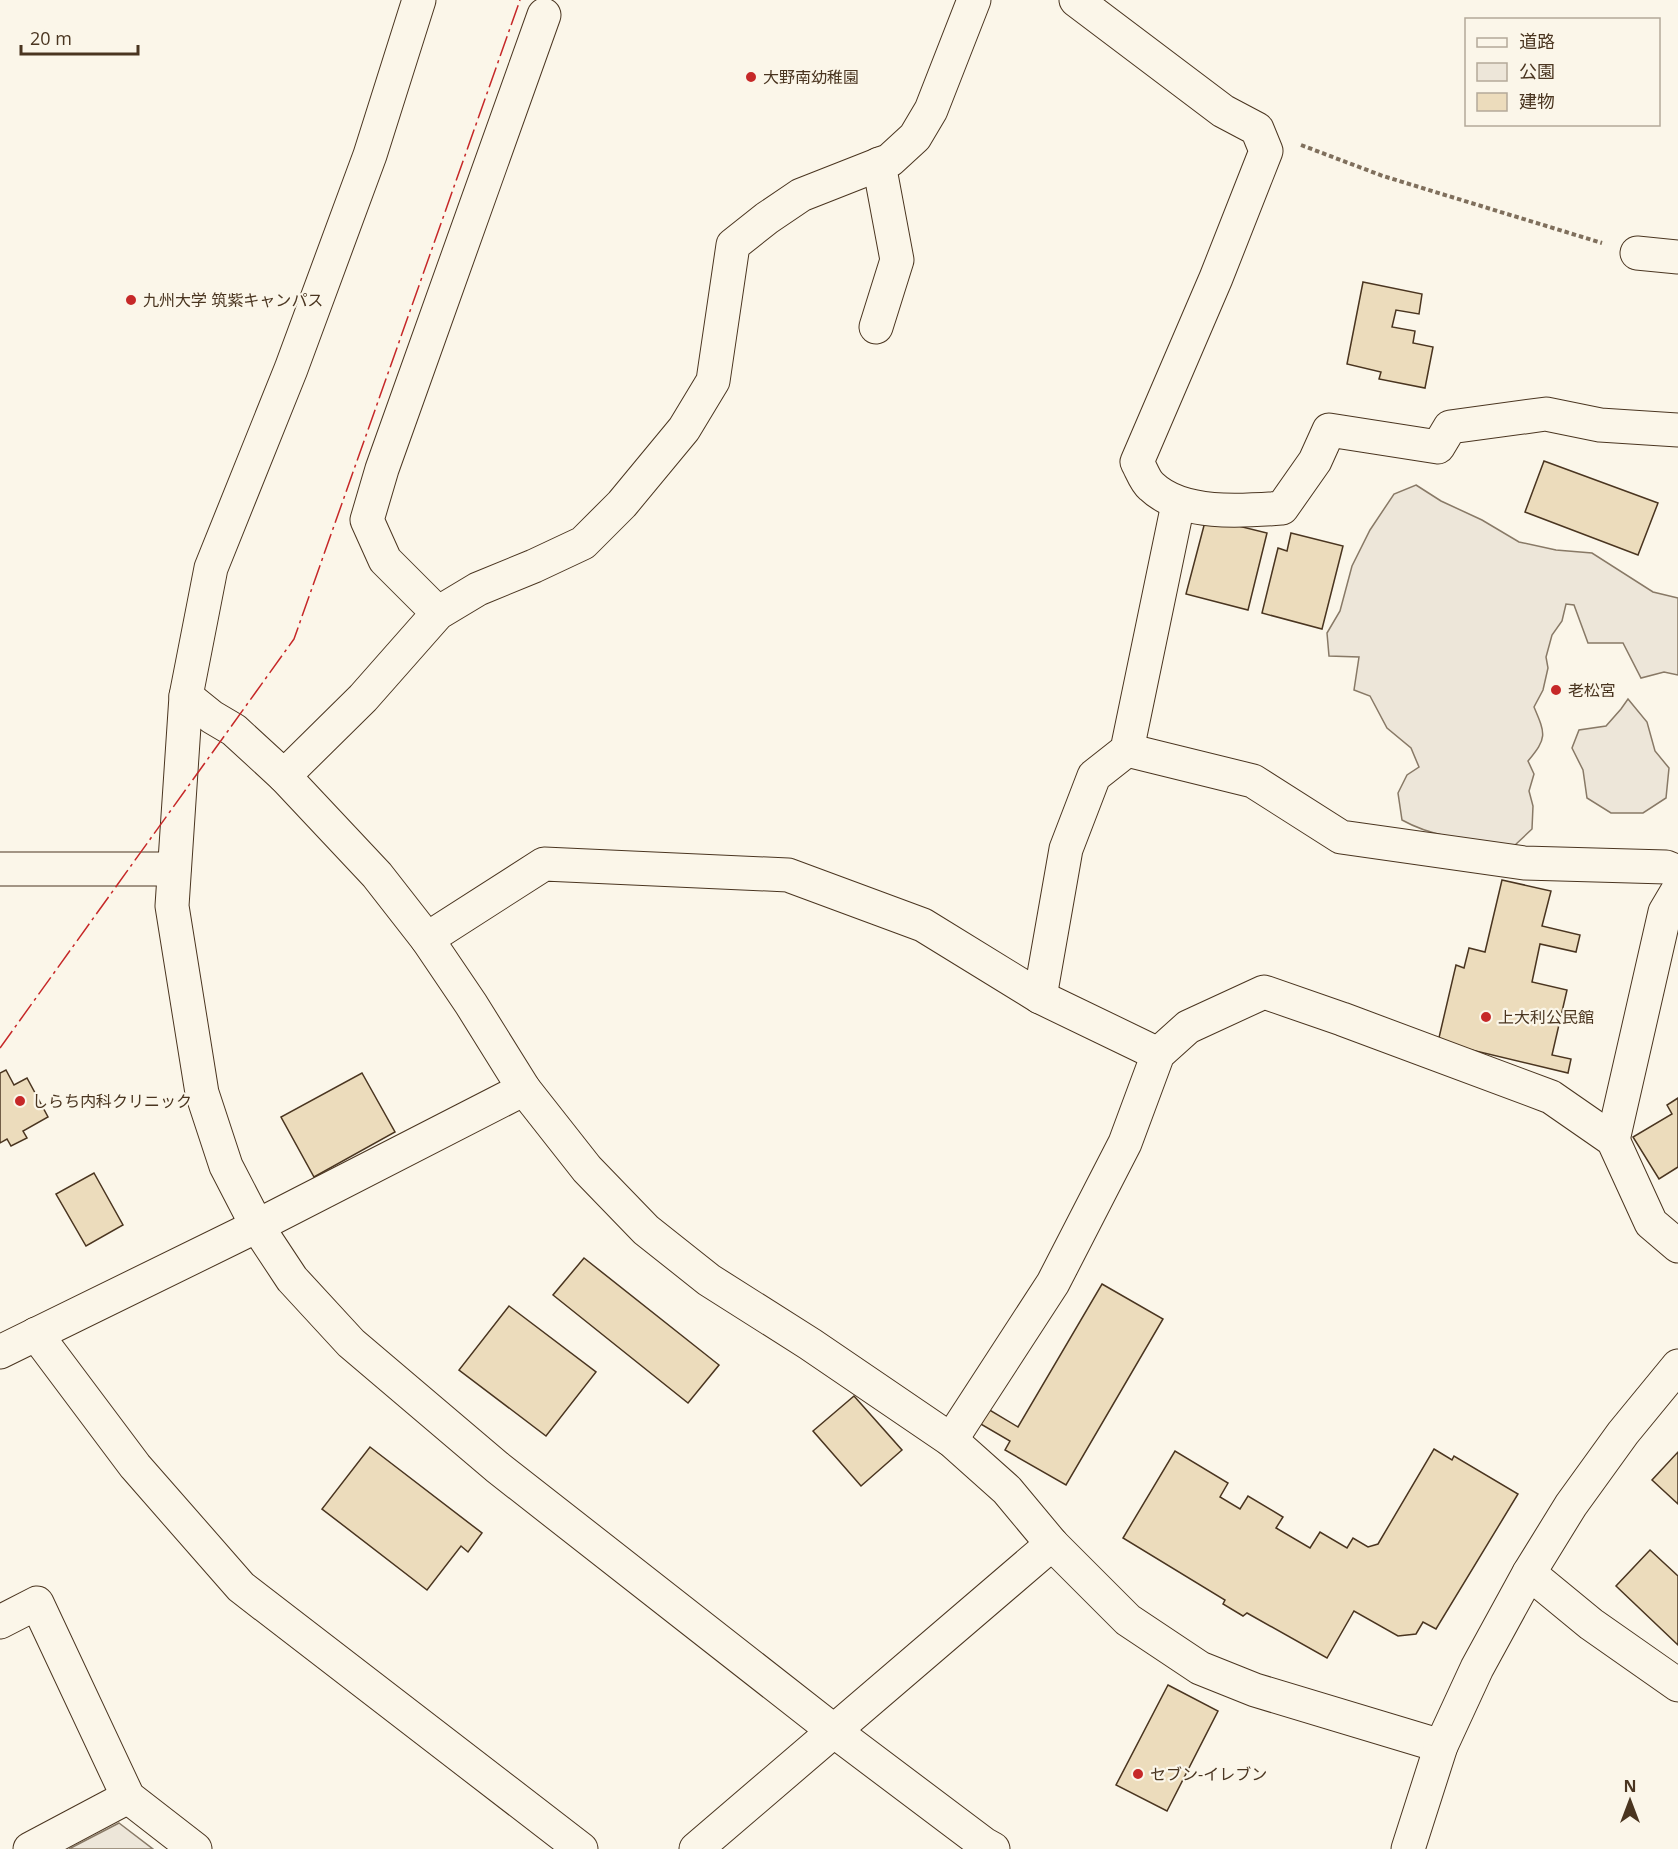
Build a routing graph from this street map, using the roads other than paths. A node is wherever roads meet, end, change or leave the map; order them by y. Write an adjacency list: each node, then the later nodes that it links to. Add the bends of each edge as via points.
1 (419, 0): 12 (street, via 366,166 291,369 211,568)
2 (974, 0): 5 (street, via 931,110 915,137 890,160)
3 (1076, 0): 10 (street, via 1223,111 1257,129 1266,151 1137,462 1150,486)
4 (544, 15): 11 (street, via 367,520 385,560)
5 (879, 164): 8 (street, via 897,260); 11 (street, via 801,195 733,245 713,381 684,429 622,504 583,543 478,589)
6 (1637, 253): 7 (street)
7 (1678, 257)
8 (876, 327)
9 (1678, 430): 10 (street, via 1600,425 1546,414 1450,427 1438,447 1329,430 1315,461 1282,508 1237,512)
10 (1178, 504): 13 (street)
11 (438, 613): 14 (street, via 363,698)
12 (186, 696): 14 (street, via 234,730); 15 (street)
13 (1127, 750): 17 (street, via 1252,781 1341,837 1524,863 1666,867); 20 (street, via 1094,776 1066,849)
14 (284, 776): 19 (street, via 377,875)
15 (174, 868): 16 (street); 24 (street, via 172,906 202,1093 226,1166)
16 (0, 869)
17 (1678, 872)
18 (1678, 890): 23 (street, via 1665,912)
19 (428, 939): 20 (street, via 544,864 788,875 923,925); 22 (street)
20 (1040, 997): 21 (street)
21 (1158, 1054): 23 (street, via 1188,1027 1264,992 1551,1097); 29 (street, via 1125,1143 1053,1283)
22 (524, 1089): 24 (street); 29 (street, via 587,1169 646,1230 709,1280)
23 (1613, 1140): 25 (street, via 1652,1223)
24 (257, 1226): 26 (street); 34 (street, via 292,1279 351,1343 497,1467)
25 (1678, 1246)
26 (36, 1334): 27 (street); 39 (street, via 135,1466 241,1587)
27 (0, 1352)
28 (1678, 1366): 31 (street, via 1571,1505)
29 (951, 1440): 30 (street, via 1007,1490)
30 (1052, 1544): 34 (street); 35 (street, via 1128,1620 1200,1668 1255,1690)
31 (1529, 1573): 33 (street, via 1591,1624); 35 (street, via 1477,1668)
32 (0, 1622): 36 (street, via 37,1603)
33 (1678, 1685)
34 (834, 1731): 40 (street); 41 (street)
35 (1441, 1746): 42 (street)
36 (128, 1797): 37 (street); 38 (street)
37 (30, 1849)
38 (195, 1849)
39 (581, 1849)
40 (696, 1849)
41 (993, 1849)
42 (1407, 1849)

